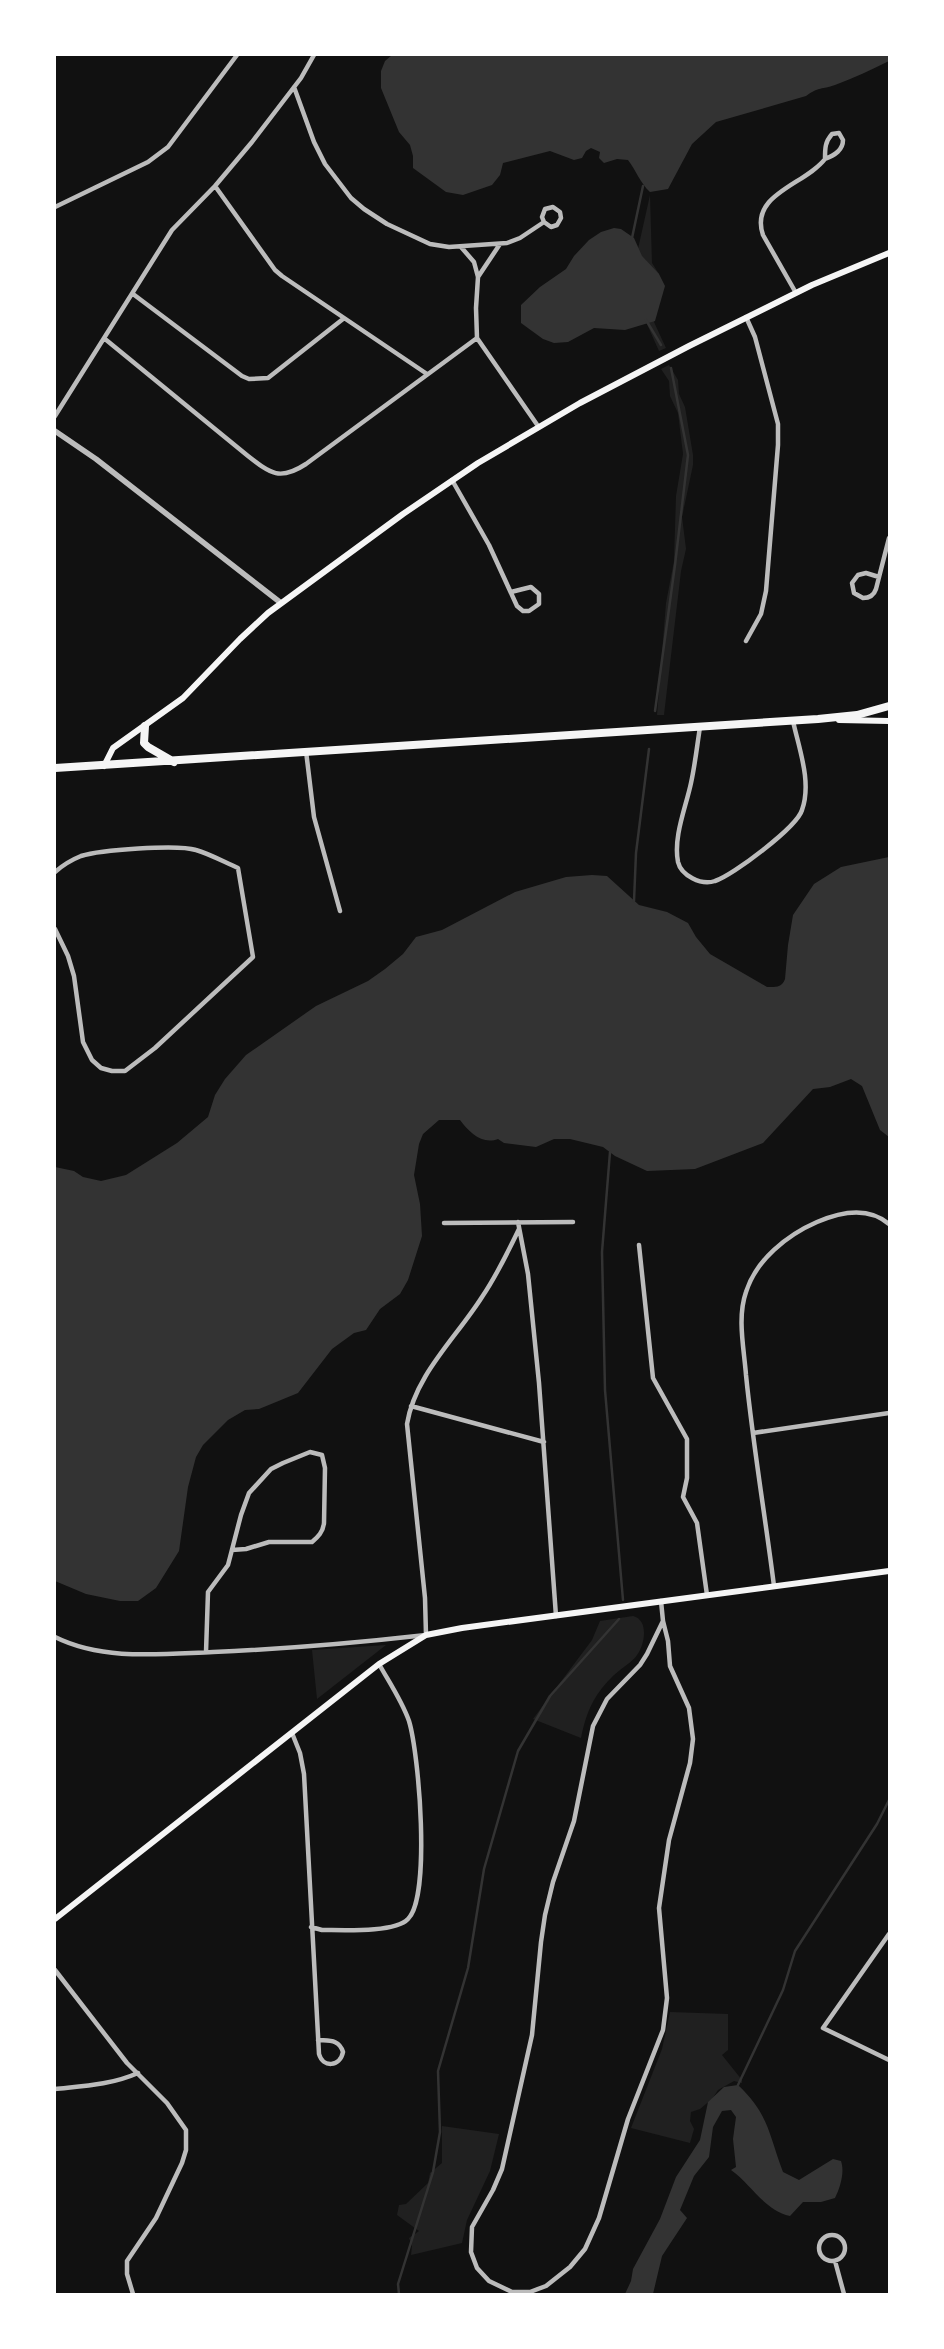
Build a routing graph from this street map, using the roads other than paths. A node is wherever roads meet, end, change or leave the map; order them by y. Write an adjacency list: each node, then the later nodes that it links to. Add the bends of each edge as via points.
1 (237, 55): 6 (street, via 168,147 148,162)
2 (314, 55): 3 (street)
3 (294, 87): 5 (street); 9 (street, via 318,151 352,198 375,218 419,240 438,246)
4 (825, 159): 4 (street, via 826,143 832,134 839,133 842,146 836,154); 12 (street, via 773,198 760,214 763,235)
5 (215, 186): 13 (street, via 172,230); 15 (street, via 275,270)
6 (55, 207)
7 (544, 222): 7 (street, via 542,215 547,208 553,207 560,212 562,218 557,225 551,227); 8 (street, via 520,238)
8 (500, 244): 9 (street); 11 (street)
9 (461, 247): 11 (street, via 474,262)
10 (889, 253): 12 (main road)
11 (478, 277): 16 (street)
12 (796, 293): 14 (main road)
13 (133, 294): 15 (street, via 249,379 268,378); 17 (street)
14 (746, 317): 20 (main road); 27 (street, via 755,336 773,400 778,440 766,591 761,614)
15 (343, 319): 18 (street)
16 (477, 338): 18 (street); 20 (street)
17 (105, 339): 18 (street, via 248,456 266,470 279,475 291,473 306,464); 19 (street)
18 (427, 374)
19 (55, 416)
20 (538, 426): 22 (main road)
21 (55, 431): 26 (street, via 96,458)
22 (452, 480): 25 (street, via 480,526); 26 (main road)
23 (889, 538): 24 (street)
24 (879, 577): 24 (street, via 876,591 870,597 860,598 854,593 852,583 858,575)
25 (512, 592): 25 (street, via 517,606 523,611 531,611 539,604 540,597 534,588)
26 (281, 603): 32 (main road, via 250,628 183,698)
27 (746, 641)
28 (889, 706): 29 (main road, via 856,715)
29 (818, 719): 30 (main road); 31 (main road)
30 (793, 721): 33 (main road); 33 (street, via 806,789 800,817 734,870 710,882 686,874 678,864 680,832)
31 (889, 721)
32 (145, 726): 35 (main road, via 144,743); 36 (main road, via 112,748)
33 (700, 727): 34 (main road)
34 (306, 751): 35 (main road); 41 (street, via 314,817)
35 (174, 762): 36 (main road)
36 (104, 766): 38 (main road)
37 (55, 768): 38 (main road)
38 (65, 768): 39 (main road)
39 (55, 774)
40 (55, 872): 42 (street, via 66,863 100,853 152,848 203,852 238,868 253,957 155,1048 125,1071 112,1071 101,1068 92,1060 83,1042 74,976)
41 (340, 911)
42 (55, 929)
43 (518, 1222): 44 (street); 45 (street); 47 (street)
44 (574, 1222)
45 (444, 1223)
46 (889, 1224): 51 (street, via 856,1212 827,1218 783,1242 756,1272 746,1292 742,1314)
47 (519, 1229): 49 (street, via 482,1297 425,1377); 52 (street, via 528,1274)
48 (639, 1245): 56 (street, via 653,1378 687,1439 687,1478 683,1498 697,1523)
49 (411, 1406): 52 (street); 60 (street, via 407,1424)
50 (889, 1413): 51 (street)
51 (753, 1433): 55 (street)
52 (544, 1442): 58 (street)
53 (232, 1550): 53 (street, via 241,1515 256,1484 271,1469 295,1457 310,1452 322,1455 325,1468 324,1523 316,1539 312,1542 269,1542); 62 (street, via 228,1565 208,1592)
54 (889, 1571): 55 (main road)
55 (774, 1586): 56 (main road)
56 (707, 1595): 57 (main road)
57 (661, 1602): 58 (main road); 59 (street)
58 (556, 1616): 60 (main road)
59 (663, 1621): 59 (street, via 670,1666 689,1708 693,1739 690,1764 669,1840 659,1908 666,1986 663,2030 628,2119 599,2218 585,2249 565,2272 546,2286 530,2292 512,2292 489,2281 477,2268 471,2252 472,2227 502,2168 532,2035 545,1916 574,1821 594,1726 607,1699 644,1659)
60 (426, 1635): 62 (street); 63 (main road)
61 (55, 1637): 62 (street, via 82,1648 111,1652)
62 (206, 1652)
63 (379, 1664): 64 (main road); 66 (street, via 405,1712 414,1745 421,1856 417,1902 407,1920 395,1926 328,1930)
64 (292, 1733): 65 (main road); 66 (street, via 304,1774)
65 (55, 1919)
66 (311, 1926): 69 (street)
67 (889, 1934): 70 (street, via 823,2028)
68 (55, 1970): 71 (street)
69 (318, 2040): 69 (street, via 340,2045 343,2052 338,2062 329,2064 322,2061)
70 (889, 2060)
71 (138, 2073): 72 (street, via 101,2084); 74 (street, via 178,2116 188,2138 182,2163 156,2218 127,2262)
72 (55, 2088)
73 (835, 2261): 73 (street, via 843,2256 845,2243 839,2236 829,2235 822,2239 819,2250 826,2260); 75 (street)
74 (133, 2294)
75 (844, 2294)

